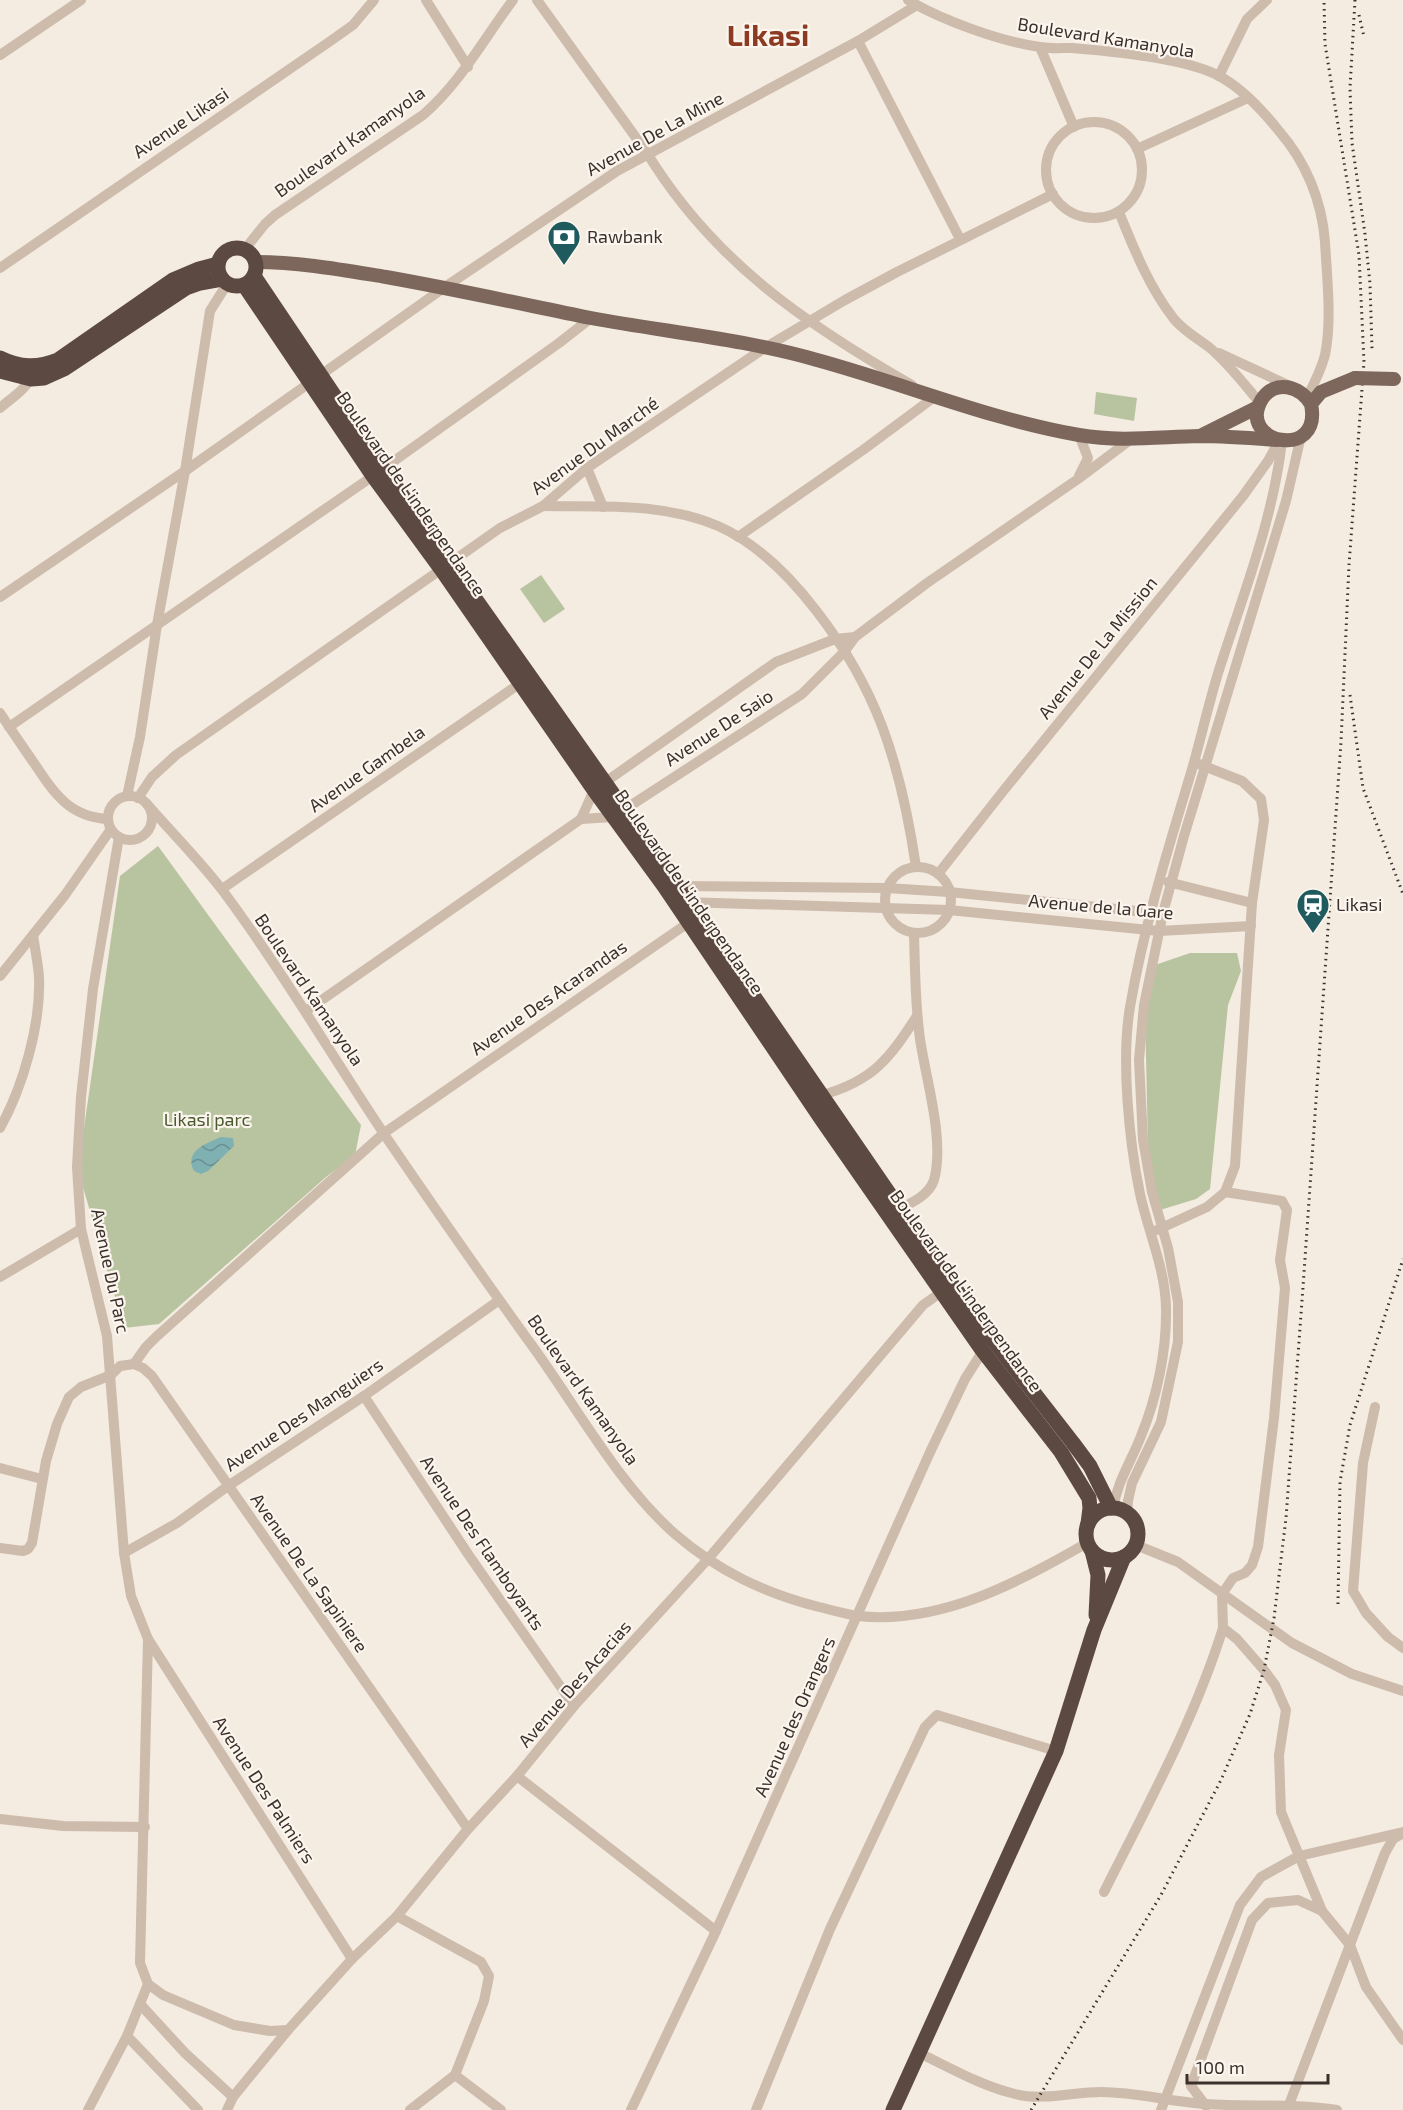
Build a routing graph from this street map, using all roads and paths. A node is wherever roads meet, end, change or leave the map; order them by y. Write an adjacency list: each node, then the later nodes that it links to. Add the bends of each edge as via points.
1 (81, 0): 10 (street)
2 (374, 0): 21 (street, Avenue Likasi, via 344,32)
3 (426, 0): 11 (street)
4 (513, 0): 11 (street, Boulevard Kamanyola)
5 (537, 0): 16 (street)
6 (1267, 0): 12 (street, via 1247,19)
7 (913, 3): 8 (street, Avenue De La Mine); 9 (street, Boulevard Kamanyola, via 981,32)
8 (858, 41): 16 (street, Avenue De La Mine); 19 (street)
9 (1040, 47): 12 (street, Boulevard Kamanyola, via 1134,55 1196,67); 14 (street)
10 (0, 55)
11 (468, 67): 20 (street, Boulevard Kamanyola, via 423,115 275,215)
12 (1219, 76): 13 (street, Boulevard Kamanyola)
13 (1248, 98): 15 (street); 34 (street, Boulevard Kamanyola, via 1289,142 1320,205 1327,269 1327,339 1320,372)
14 (1074, 127): 15 (street, via 1103,123 1129,137); 17 (street, via 1051,148 1047,179)
15 (1137, 149): 18 (street, via 1142,166 1140,184 1132,200)
16 (647, 153): 24 (street, Avenue De La Mine); 26 (street, via 715,240 759,283)
17 (1053, 194): 18 (street, via 1075,214 1097,218); 19 (street, Avenue Du Marché)
18 (1119, 212): 28 (street, via 1146,274 1174,319)
19 (960, 239): 26 (street, Avenue Du Marché)
20 (245, 249): 22 (highway, via 252,254); 23 (highway, via 234,248 224,253)
21 (0, 267)
22 (251, 274): 23 (highway, via 236,286); 24 (main road, via 282,262); 33 (highway, Boulevard de L'inderpendance)
23 (222, 276): 31 (highway, via 199,269 173,280); 44 (street, via 210,311)
24 (445, 287): 25 (main road); 33 (street, Avenue De La Mine)
25 (591, 318): 27 (main road); 45 (street)
26 (809, 322): 27 (street, Avenue Du Marché); 35 (street)
27 (766, 347): 35 (main road); 43 (street, Avenue Du Marché)
28 (1211, 350): 34 (street); 36 (street)
29 (0, 358): 31 (highway)
30 (0, 371): 31 (highway)
31 (38, 373): 37 (street)
32 (1399, 379): 34 (main road, bridge, via 1355,378)
33 (315, 380): 44 (street, Avenue De La Mine); 45 (highway, Boulevard de L'inderpendance)
34 (1306, 397): 36 (main road, via 1281,387 1265,395); 40 (main road, via 1312,418)
35 (933, 398): 38 (main road); 49 (street)
36 (1259, 405): 39 (main road); 42 (main road, via 1261,427)
37 (0, 408)
38 (1079, 435): 41 (main road); 46 (street, via 1088,458)
39 (1200, 436): 41 (main road); 42 (main road)
40 (1301, 436): 42 (main road); 60 (street, via 1286,501)
41 (1130, 440): 46 (street, Avenue De Saio)
42 (1279, 441): 59 (street, via 1279,469 1266,523 1212,690); 67 (street, Avenue De La Mission, via 1243,496)
43 (587, 468): 47 (street, Avenue Du Marché); 48 (street)
44 (185, 471): 51 (street, Avenue De La Mine); 52 (street)
45 (378, 472): 50 (highway, Boulevard de L'inderpendance); 52 (street)
46 (1078, 479): 53 (street, Avenue De Saio)
47 (543, 506): 48 (street); 50 (street, Avenue Du Marché, via 500,528)
48 (603, 507): 49 (street, via 648,507 718,526)
49 (738, 537): 54 (street, via 780,570)
50 (446, 566): 56 (highway, Boulevard de L'inderpendance); 62 (street, Avenue Du Marché, via 176,755 152,777)
51 (0, 597)
52 (156, 625): 58 (street); 62 (street, via 140,737)
53 (855, 637): 54 (street); 55 (street, Avenue De Saio)
54 (835, 639): 55 (street); 61 (street, via 776,662)
55 (844, 652): 63 (street, Avenue De Saio, via 802,694); 66 (street, via 882,726 904,800)
56 (525, 680): 61 (highway, Boulevard de L'inderpendance); 72 (street, Avenue Gambela)
57 (0, 713): 58 (street)
58 (9, 728): 65 (street, via 55,795)
59 (1194, 763): 60 (street); 68 (street)
60 (1205, 766): 69 (street); 75 (street, via 1242,781 1261,799 1264,820)
61 (599, 787): 63 (highway, Boulevard de L'inderpendance); 64 (street)
62 (137, 799): 65 (street, Avenue Du Marché, via 116,800); 65 (street, via 150,810 151,823 144,834 132,839); 72 (street, Boulevard Kamanyola)
63 (618, 813): 64 (street, Avenue De Saio); 70 (highway, Boulevard de L'inderpendance)
64 (581, 819): 87 (street, Avenue De Saio)
65 (113, 829): 85 (street, Avenue Du Marché); 97 (street, Avenue Du Parc, via 81,1098 76,1167)
66 (916, 867): 67 (street); 71 (street, via 898,874)
67 (938, 874): 73 (street)
68 (1159, 880): 69 (street); 78 (street)
69 (1172, 883): 75 (street); 79 (street)
70 (671, 886): 71 (street); 74 (highway, Boulevard de L'inderpendance)
71 (887, 888): 73 (street); 76 (street)
72 (222, 889): 87 (street, Boulevard Kamanyola)
73 (950, 892): 77 (street); 78 (street)
74 (682, 902): 76 (street); 80 (highway, Boulevard de L'inderpendance); 89 (highway, Boulevard de L'inderpendance)
75 (1252, 903): 81 (street)
76 (885, 907): 77 (street, Avenue de la Gare); 84 (street, via 896,925)
77 (949, 910): 82 (street, Avenue de la Gare); 84 (street, via 939,926)
78 (1150, 912): 79 (street); 82 (street)
79 (1163, 913): 83 (street)
80 (688, 923): 93 (street, Avenue Des Acarandas); 95 (highway, Boulevard de L'inderpendance)
81 (1251, 926): 83 (street, Avenue de la Gare); 94 (street, via 1235,1166)
82 (1146, 930): 83 (street, Avenue de la Gare); 90 (street, via 1129,1010)
83 (1159, 931): 91 (street, via 1144,1005 1139,1060)
84 (914, 933): 88 (street)
85 (33, 935): 86 (street, Avenue Du Marché); 92 (street, via 39,976 38,1007 19,1089)
86 (0, 976)
87 (306, 1011): 93 (street, Boulevard Kamanyola)
88 (917, 1016): 89 (street, via 887,1059 868,1076); 95 (street, via 935,1123 934,1182 924,1195)
89 (822, 1095): 95 (highway, Boulevard de L'inderpendance)
90 (1129, 1106): 91 (street); 98 (street, via 1140,1195)
91 (1141, 1106): 96 (street, via 1143,1140)
92 (0, 1128)
93 (384, 1133): 101 (street, Boulevard Kamanyola); 103 (street, Avenue Des Acarandas, via 146,1347)
94 (1225, 1192): 96 (street, via 1207,1207); 120 (street, via 1282,1201 1287,1210 1280,1260 1285,1288 1274,1418 1258,1547 1252,1565 1233,1578)
95 (894, 1212): 100 (highway, Boulevard de L'inderpendance)
96 (1162, 1228): 98 (street); 108 (street, via 1178,1302 1178,1342 1161,1422)
97 (81, 1229): 99 (street); 104 (street, Avenue Du Parc, via 107,1336)
98 (1151, 1232): 107 (street, via 1166,1303 1166,1330 1154,1395)
99 (0, 1277)
100 (947, 1288): 102 (highway, Boulevard de L'inderpendance); 119 (street, Avenue Des Acacias, via 923,1305)
101 (498, 1301): 105 (street, Avenue Des Manguiers); 119 (street, Boulevard Kamanyola, via 650,1508)
102 (987, 1345): 112 (highway, Boulevard de L'inderpendance, via 1073,1443); 113 (highway, Boulevard de L'inderpendance, via 1085,1489 1090,1508); 121 (street, Avenue des Orangers, via 965,1379 931,1450)
103 (134, 1364): 104 (street, via 120,1366); 111 (street, Avenue De La Sapiniere, via 152,1376)
104 (111, 1375): 110 (street, via 81,1387 69,1397); 117 (street, Avenue Du Parc)
105 (364, 1396): 111 (street, Avenue Des Manguiers); 127 (street, Avenue Des Flamboyants)
106 (1375, 1407): 125 (street, via 1363,1463 1353,1591 1366,1613)
107 (1140, 1438): 108 (street); 112 (street, via 1118,1484)
108 (1151, 1445): 112 (street, via 1132,1483 1128,1501)
109 (0, 1468): 110 (street)
110 (42, 1479): 116 (street, via 32,1543 23,1551)
111 (228, 1486): 117 (street, Avenue Des Manguiers, via 177,1523); 132 (street, Avenue De La Sapiniere)
112 (1117, 1510): 113 (highway, via 1100,1511); 114 (highway, via 1137,1527)
113 (1088, 1524): 115 (highway)
114 (1136, 1545): 118 (highway); 120 (street, via 1178,1562)
115 (1090, 1547): 118 (highway, via 1107,1560); 121 (street, Boulevard Kamanyola, via 952,1606 917,1615); 123 (highway, via 1098,1575)
116 (0, 1548)
117 (124, 1553): 124 (street, Avenue Du Parc, via 131,1596)
118 (1124, 1557): 123 (highway)
119 (708, 1559): 121 (street, Boulevard Kamanyola, via 772,1593); 127 (street, Avenue Des Acacias)
120 (1222, 1594): 122 (street); 126 (street, via 1292,1643 1352,1674)
121 (858, 1616): 138 (street, Avenue des Orangers)
122 (1223, 1628): 134 (street, via 1264,1670 1286,1710 1279,1755 1281,1812); 135 (street, via 1193,1711)
123 (1094, 1630): 128 (highway)
124 (148, 1639): 131 (street); 140 (street, Avenue Des Palmiers)
125 (1403, 1648)
126 (1403, 1691)
127 (574, 1706): 129 (street, Avenue Des Acacias)
128 (1056, 1751): 146 (highway); 158 (street, via 937,1715 926,1727 830,1929)
129 (517, 1776): 132 (street, Avenue Des Acacias); 138 (street)
130 (0, 1819): 131 (street, via 63,1826)
131 (145, 1827): 141 (street, via 140,1963)
132 (468, 1829): 137 (street, Avenue Des Acacias)
133 (1403, 1833): 134 (street); 139 (street, via 1385,1853)
134 (1299, 1856): 136 (street); 149 (street, via 1261,1877 1240,1905)
135 (1104, 1892)
136 (1322, 1911): 139 (street); 150 (street, via 1298,1900 1268,1903 1252,1920 1191,2086)
137 (397, 1916): 140 (street, Avenue Des Acacias); 147 (street, via 481,1962 489,1976 484,2001)
138 (716, 1931): 157 (street, Avenue des Orangers)
139 (1350, 1945): 145 (street, via 1366,1987); 151 (street)
140 (352, 1959): 143 (street, Avenue Des Acacias)
141 (148, 1984): 142 (street); 143 (street, via 163,1995 234,2025)
142 (140, 2004): 144 (street); 148 (street)
143 (288, 2030): 148 (street, Avenue Des Acacias)
144 (127, 2036): 152 (street); 153 (street)
145 (1403, 2040)
146 (919, 2053): 149 (street, via 983,2085 1017,2095 1102,2092); 159 (highway)
147 (455, 2075): 155 (street); 156 (street)
148 (233, 2097): 154 (street, Avenue Des Acacias)
149 (1166, 2098): 150 (street); 160 (street)
150 (1207, 2107): 151 (street)
151 (1288, 2108): 161 (street, via 1314,2106)
152 (88, 2110)
153 (198, 2110)
154 (227, 2110)
155 (410, 2110)
156 (501, 2110)
157 (631, 2110)
158 (756, 2110)
159 (893, 2110)
160 (1161, 2110)
161 (1337, 2110)

